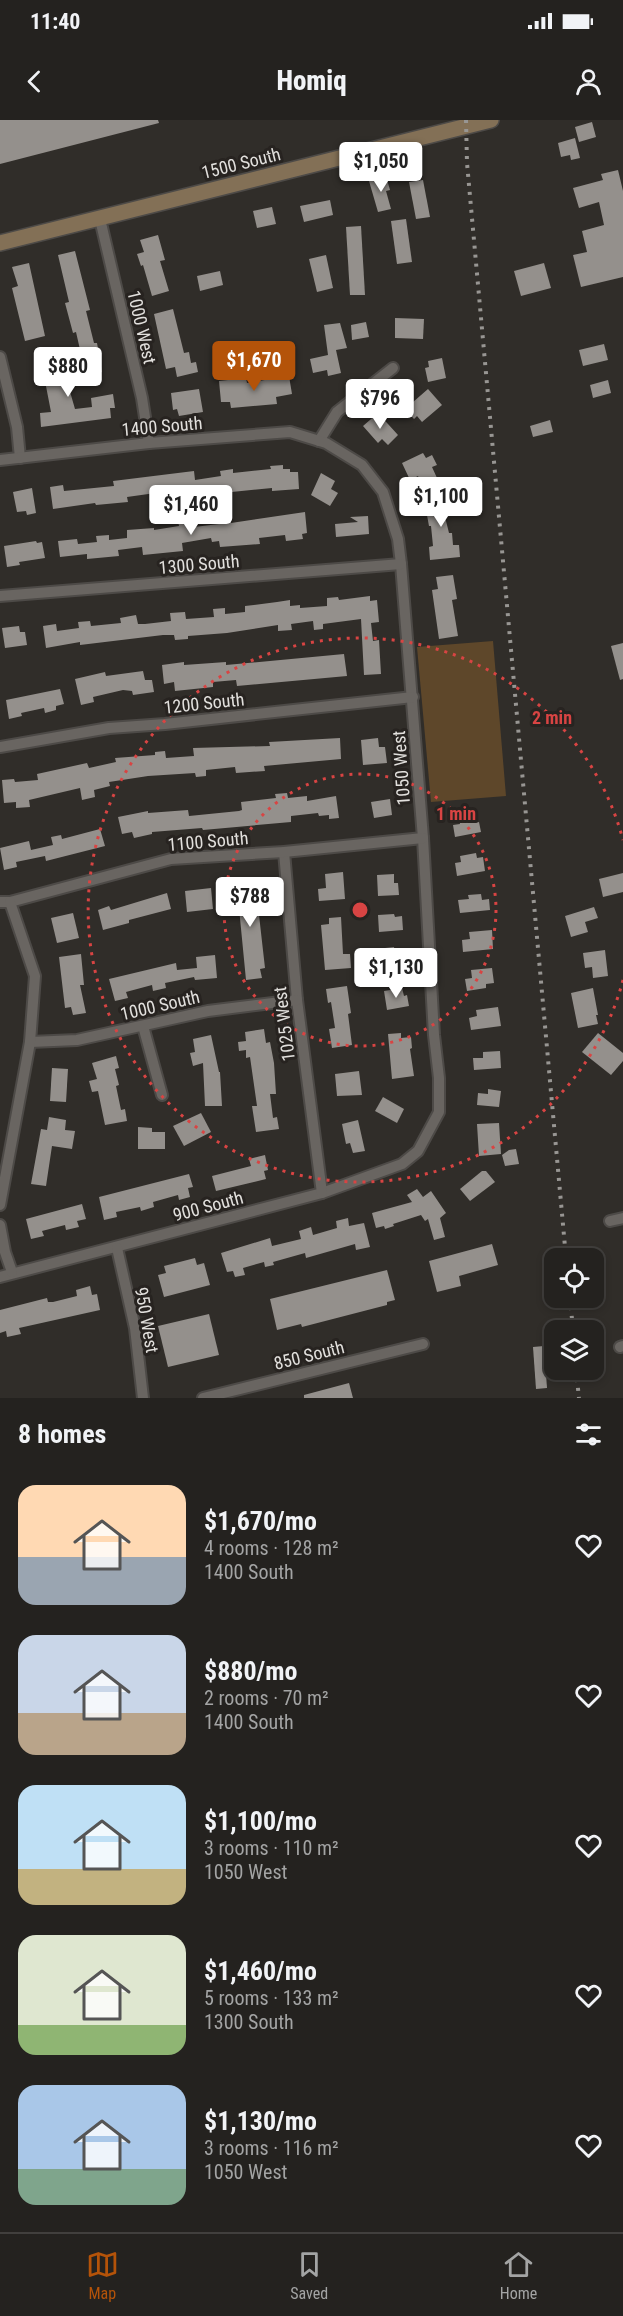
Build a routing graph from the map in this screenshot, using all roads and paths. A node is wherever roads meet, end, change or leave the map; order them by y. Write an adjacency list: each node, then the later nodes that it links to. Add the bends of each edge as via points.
1 (491, 120): 2 (street, 1500 South)
2 (99, 219): 3 (street, 1500 South); 7 (street, 1000 West)
3 (0, 243)
4 (0, 357): 8 (street, via 17,427)
5 (393, 368): 6 (street, via 337,412)
6 (322, 442): 7 (street, 1400 South, via 290,432); 10 (street, 1050 West, via 362,465 383,492 398,538)
7 (149, 443): 8 (street, 1400 South)
8 (20, 458): 9 (street, 1400 South)
9 (0, 460)
10 (401, 564): 11 (street, 1300 South); 12 (street, 1050 West)
11 (0, 596)
12 (412, 697): 13 (street, 1200 South, via 109,728); 14 (street, 1050 West)
13 (0, 747)
14 (423, 838): 15 (street, 1100 South); 21 (street, 1050 West, via 439,1112)
15 (284, 852): 16 (street, 1100 South, via 171,859); 17 (street, 1025 West)
16 (5, 902): 19 (street, via 35,976)
17 (297, 1000): 18 (street, 1000 South, via 208,1011); 22 (street, 1025 West)
18 (143, 1026): 19 (street, 1000 South, via 77,1040); 20 (street)
19 (30, 1042): 23 (street)
20 (162, 1095)
21 (418, 1151): 22 (street, 900 South, via 402,1164)
22 (322, 1193): 27 (street, 900 South)
23 (0, 1205)
24 (623, 1218): 25 (street)
25 (610, 1221)
26 (0, 1225): 28 (street)
27 (117, 1248): 28 (street, 900 South); 31 (street, 950 West, via 135,1328)
28 (12, 1272): 29 (street, 900 South)
29 (0, 1277)
30 (423, 1344): 32 (street, 850 South)
31 (142, 1398)
32 (203, 1398)

